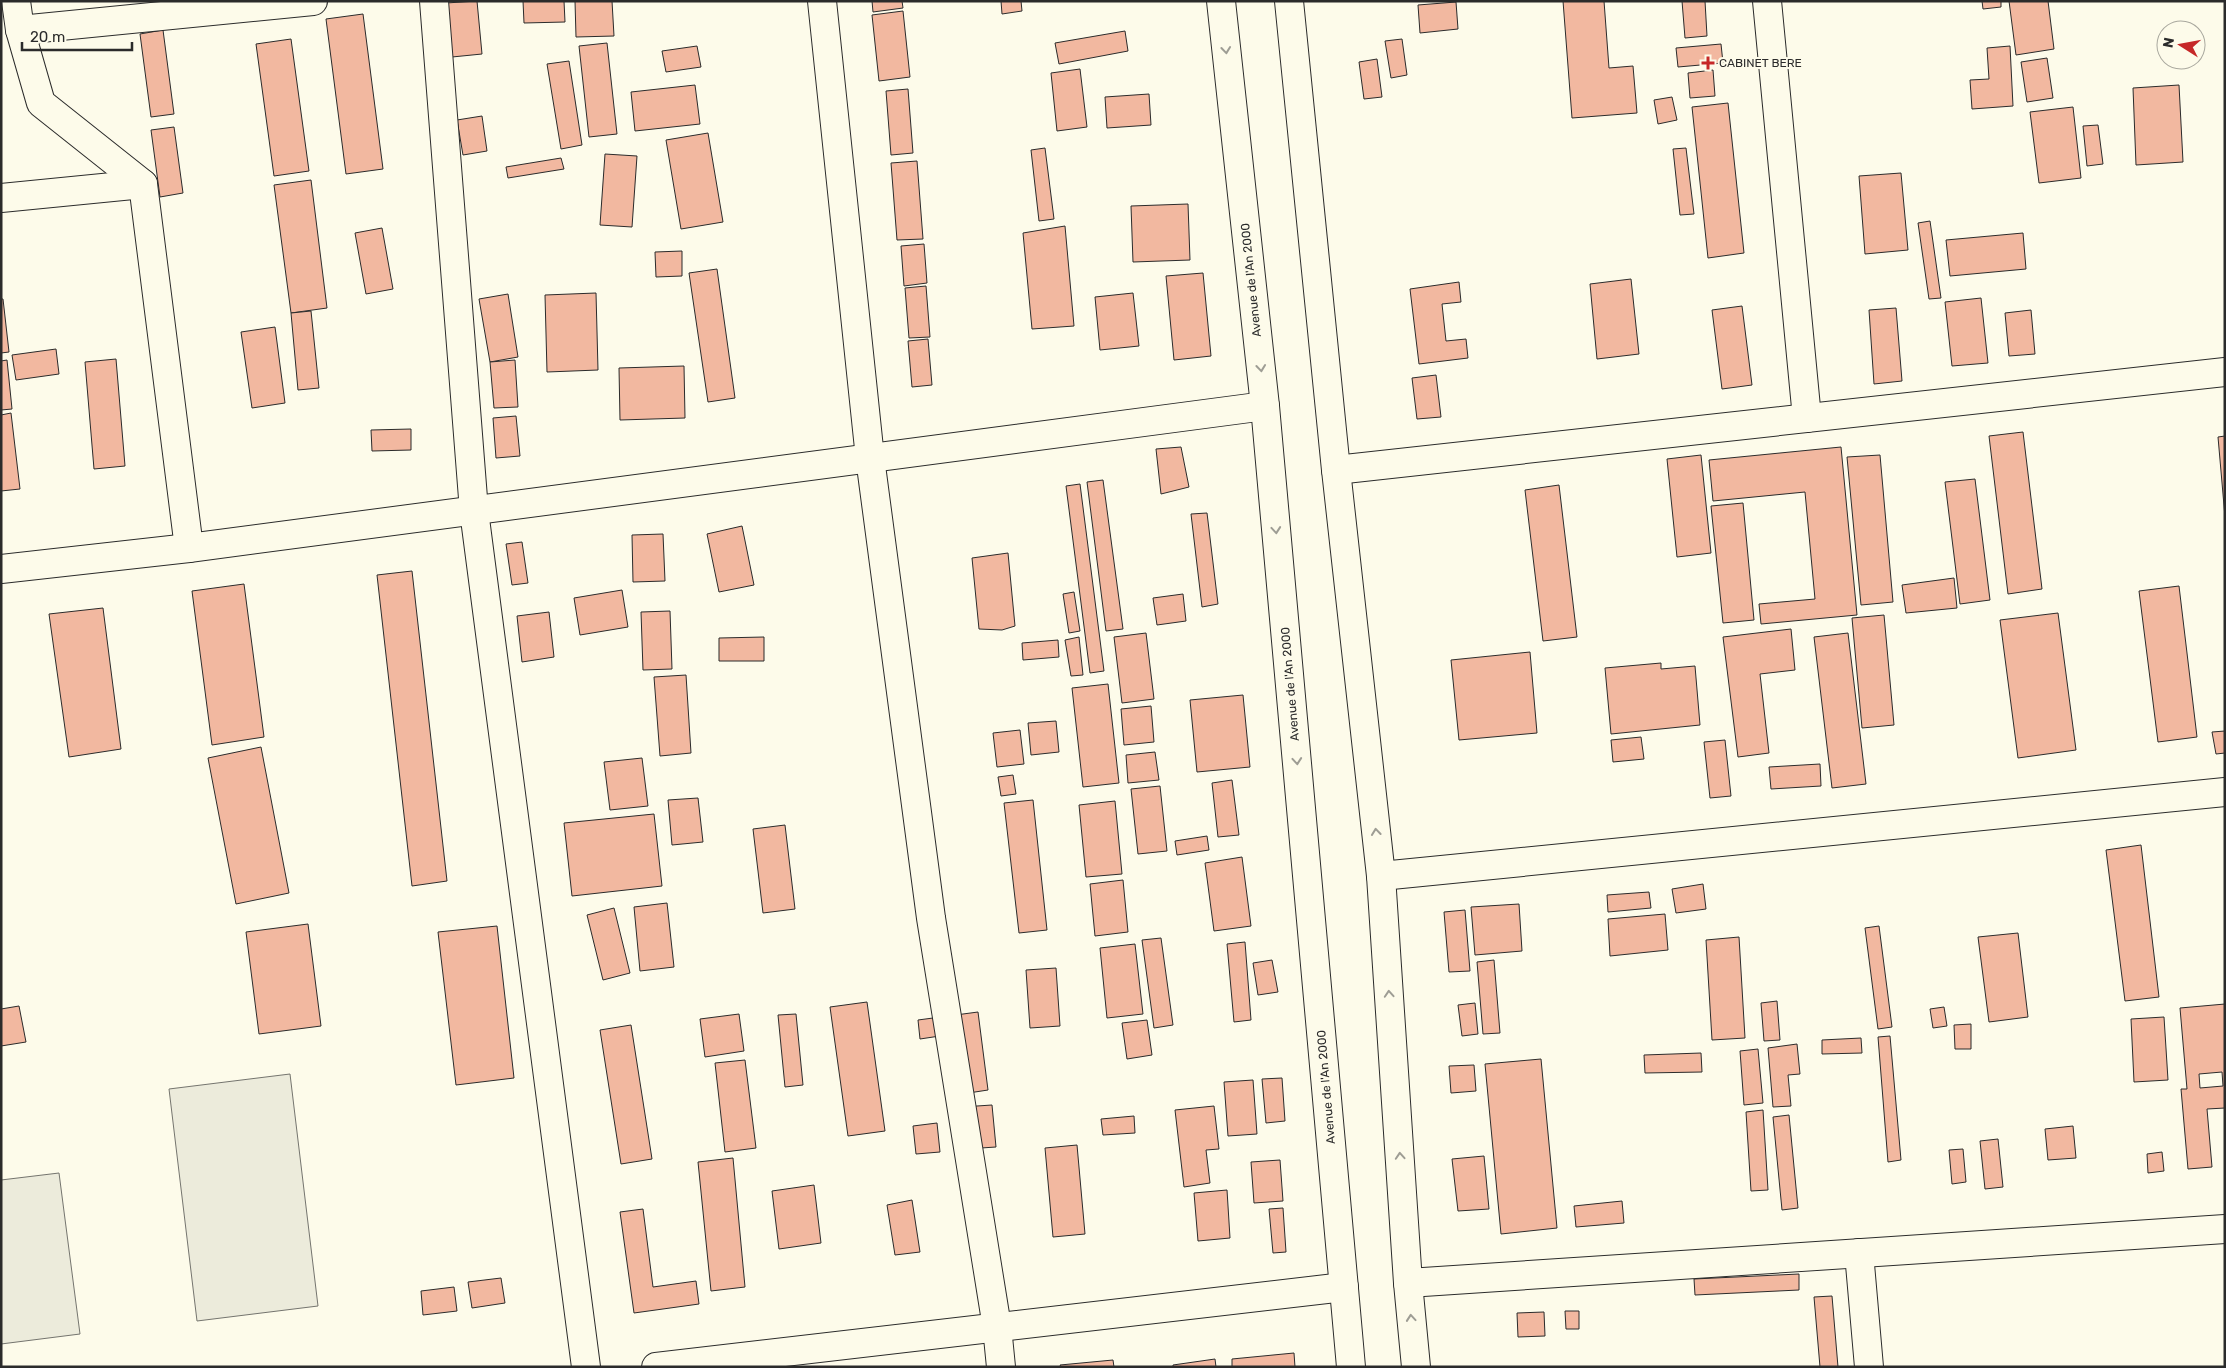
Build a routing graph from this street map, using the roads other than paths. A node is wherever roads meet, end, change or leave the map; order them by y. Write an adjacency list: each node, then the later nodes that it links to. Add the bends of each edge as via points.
1 (16, 1): 8 (street)
2 (313, 1): 8 (street)
3 (434, 1): 16 (street)
4 (822, 1): 14 (street)
5 (1221, 1): 12 (street, Avenue de l'An 2000, one-way to 12)
6 (1288, 1): 15 (street)
7 (1767, 1): 13 (street)
8 (20, 30): 9 (street, via 41,103)
9 (143, 184): 10 (street); 17 (street)
10 (1, 198)
11 (2225, 372): 13 (street)
12 (1265, 406): 14 (street); 24 (street, Avenue de l'An 2000, one-way to 24)
13 (1807, 418): 15 (street)
14 (870, 458): 16 (street); 25 (street, via 931,918)
15 (1336, 470): 20 (street, one-way to 15)
16 (474, 511): 17 (street); 26 (street)
17 (190, 548): 18 (street)
18 (1, 569)
19 (2225, 792): 20 (street)
20 (1381, 876): 23 (street, one-way to 20)
21 (2225, 1229): 22 (street)
22 (1858, 1253): 23 (street); 31 (street)
23 (1408, 1283): 30 (street, one-way to 23)
24 (1344, 1287): 25 (street); 29 (street, Avenue de l'An 2000)
25 (997, 1327): 27 (street); 28 (street)
26 (586, 1367)
27 (656, 1367)
28 (1001, 1367)
29 (1351, 1367)
30 (1416, 1367)
31 (1869, 1367)

